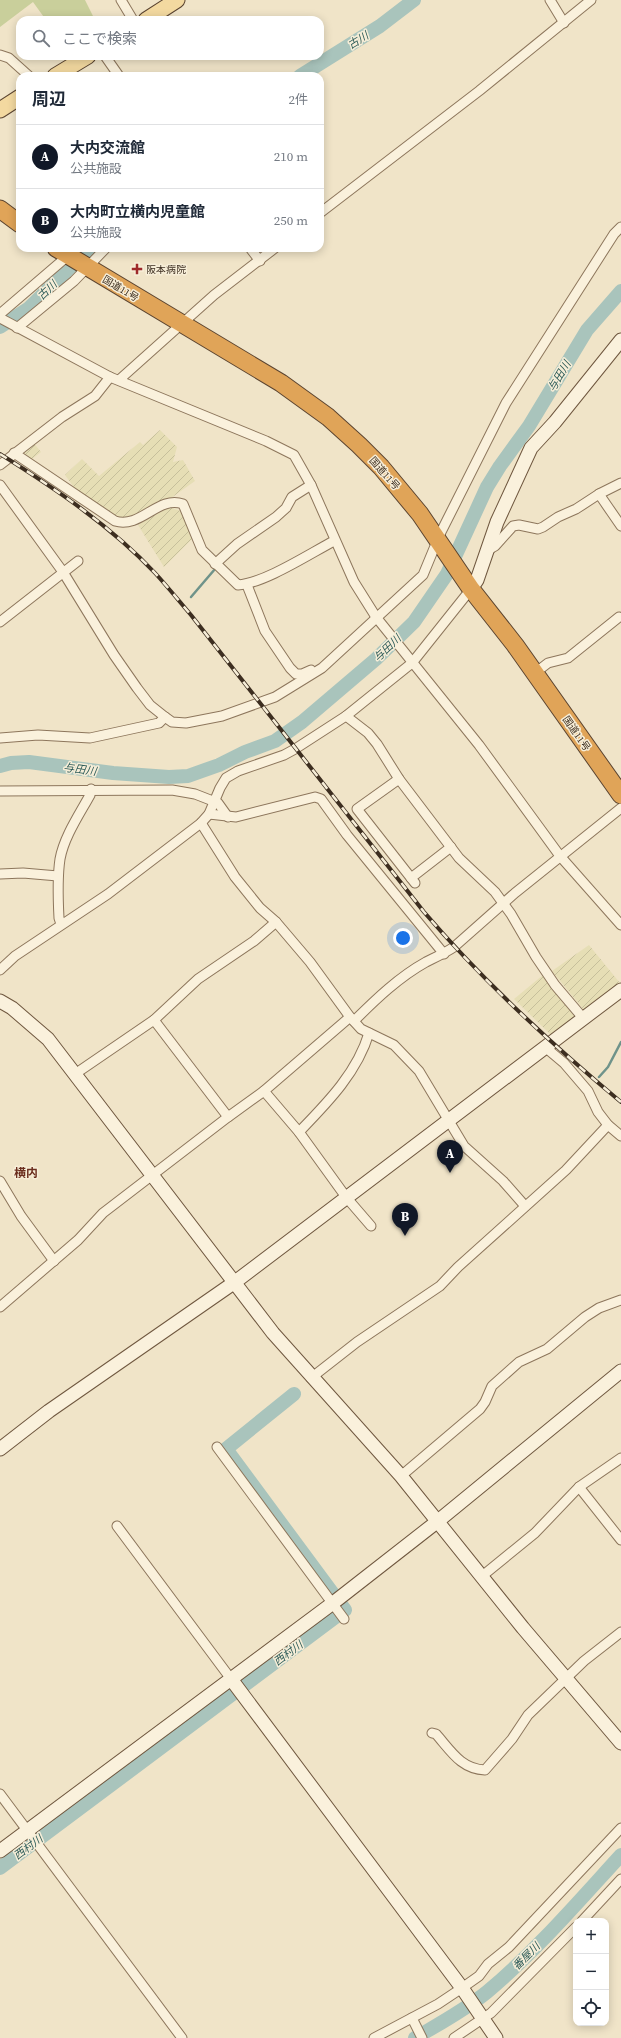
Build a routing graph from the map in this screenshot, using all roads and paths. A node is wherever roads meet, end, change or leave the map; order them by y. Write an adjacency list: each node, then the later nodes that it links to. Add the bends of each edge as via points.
1 (121, 0): 5 (street)
2 (177, 0): 6 (main road)
3 (550, 0): 7 (street)
4 (591, 0): 7 (street)
5 (131, 16)
6 (152, 16)
7 (564, 23): 17 (street)
8 (0, 55): 11 (street, via 9,58)
9 (81, 60): 12 (main road)
10 (108, 60): 13 (street)
11 (25, 72)
12 (62, 72)
13 (115, 72)
14 (16, 100): 15 (main road)
15 (0, 110)
16 (0, 209): 18 (highway)
17 (324, 210)
18 (16, 221)
19 (621, 227): 40 (street, via 614,234 506,403)
20 (68, 252): 25 (highway, 国道11号); 26 (street)
21 (102, 252): 25 (street)
22 (253, 252): 24 (street)
23 (270, 252): 24 (street)
24 (260, 261): 28 (street)
25 (86, 266): 28 (highway, 国道11号); 29 (street, via 74,281)
26 (0, 314)
27 (0, 318): 29 (street)
28 (181, 323): 31 (street, via 163,342 124,374); 40 (highway, 国道11号, via 282,383 328,417 381,467 420,514)
29 (15, 327): 31 (street)
30 (621, 340): 41 (street, via 532,448)
31 (114, 378): 32 (street, via 95,396); 36 (street, via 288,451 298,459)
32 (14, 453): 33 (street); 43 (street, via 115,521 122,523 141,518 166,503 175,501 183,504 202,550)
33 (0, 465)
34 (621, 483): 37 (street)
35 (0, 485): 44 (street)
36 (311, 485): 39 (street); 43 (street, via 292,497 276,518 237,544)
37 (599, 494): 38 (street); 41 (street, via 543,528 513,526)
38 (621, 526)
39 (334, 541): 46 (street); 48 (street, via 354,582)
40 (439, 544): 45 (highway, 国道11号); 48 (street, via 423,575)
41 (488, 550): 45 (street, via 477,580)
42 (78, 561): 44 (street)
43 (215, 564): 46 (street, via 238,585)
44 (63, 572): 49 (street); 54 (street, via 114,655 150,705)
45 (468, 584): 50 (street); 52 (highway, 国道11号)
46 (247, 585): 51 (street, via 265,631 290,668 296,674)
47 (619, 617): 52 (street, via 568,658 548,663)
48 (378, 618): 50 (street); 51 (street)
49 (0, 622)
50 (410, 661): 53 (street); 66 (street, via 479,745)
51 (322, 668): 54 (street, via 275,697 222,716 186,723 172,722)
52 (534, 673): 59 (highway, 国道11号)
53 (346, 716): 56 (street, via 368,733); 60 (street, via 284,755 238,771 226,778)
54 (165, 718): 55 (street, via 159,723 90,738 38,735)
55 (0, 738)
56 (399, 779): 65 (street); 65 (street, via 357,809 413,881)
57 (91, 789): 58 (street); 60 (street, via 172,790); 68 (street, via 67,839 60,858)
58 (0, 791)
59 (621, 795)
60 (214, 801): 62 (street); 63 (street)
61 (621, 808): 66 (street)
62 (209, 814): 63 (street); 64 (street)
63 (228, 817): 73 (street, via 315,797 321,799 347,835)
64 (201, 823): 70 (street, via 235,877 260,908); 71 (street, via 108,894)
65 (450, 847): 69 (street, via 469,870 495,892)
66 (560, 856): 69 (street); 72 (street)
67 (0, 874): 68 (street)
68 (58, 876): 71 (street)
69 (504, 904): 73 (street); 77 (street, via 555,985)
70 (276, 922): 78 (street, via 310,962); 79 (street, via 254,941 198,979)
71 (61, 924): 74 (street, via 15,956)
72 (621, 925)
73 (444, 954): 78 (street, via 395,983)
74 (0, 970)
75 (621, 990): 77 (street)
76 (0, 1001): 82 (street, via 48,1039)
77 (583, 1018): 81 (street)
78 (352, 1019): 80 (street); 83 (street)
79 (154, 1020): 82 (street); 84 (street)
80 (369, 1033): 85 (street, via 394,1045 419,1071); 87 (street, via 365,1045 336,1093)
81 (546, 1047): 85 (street); 86 (street, via 588,1091 598,1112)
82 (75, 1074): 89 (street)
83 (264, 1092): 84 (street); 87 (street)
84 (228, 1117): 89 (street)
85 (448, 1120): 91 (street); 92 (street, via 464,1146 503,1181)
86 (608, 1125): 88 (street); 92 (street, via 566,1170)
87 (299, 1132): 91 (street)
88 (621, 1136)
89 (153, 1176): 94 (street, via 103,1213); 95 (street)
90 (0, 1181): 94 (street, via 21,1216)
91 (346, 1198): 93 (street); 95 (street)
92 (525, 1206): 99 (street, via 440,1286 368,1334)
93 (371, 1226)
94 (54, 1261): 97 (street)
95 (235, 1282): 99 (street, via 272,1333); 101 (street, via 49,1411)
96 (621, 1300): 103 (street, via 589,1314 547,1349 514,1366 492,1386 480,1409)
97 (0, 1307)
98 (621, 1371): 105 (street)
99 (311, 1378): 103 (street)
100 (216, 1447): 109 (street)
101 (0, 1449)
102 (621, 1458): 104 (street)
103 (401, 1476): 105 (street)
104 (578, 1487): 107 (street); 108 (street, via 535,1533)
105 (438, 1521): 108 (street); 109 (street)
106 (117, 1526): 112 (street)
107 (621, 1540)
108 (481, 1576): 113 (street)
109 (333, 1603): 110 (street); 112 (street)
110 (344, 1619)
111 (621, 1632): 113 (street, via 584,1660)
112 (231, 1678): 118 (street); 123 (street)
113 (566, 1679): 114 (street, via 528,1715 512,1739 485,1770 473,1769 464,1764 436,1734); 115 (street)
114 (432, 1733)
115 (621, 1743)
116 (0, 1794): 118 (street)
117 (621, 1828): 123 (street, via 509,1947)
118 (27, 1830): 119 (street); 126 (street)
119 (0, 1850)
120 (621, 1879): 121 (street)
121 (585, 1918)
122 (573, 1930): 124 (street, via 512,1993)
123 (463, 1990): 124 (street); 125 (street)
124 (482, 2017): 129 (street); 130 (street)
125 (413, 2020): 127 (street); 128 (street)
126 (182, 2038)
127 (374, 2038)
128 (422, 2038)
129 (454, 2038)
130 (496, 2038)

